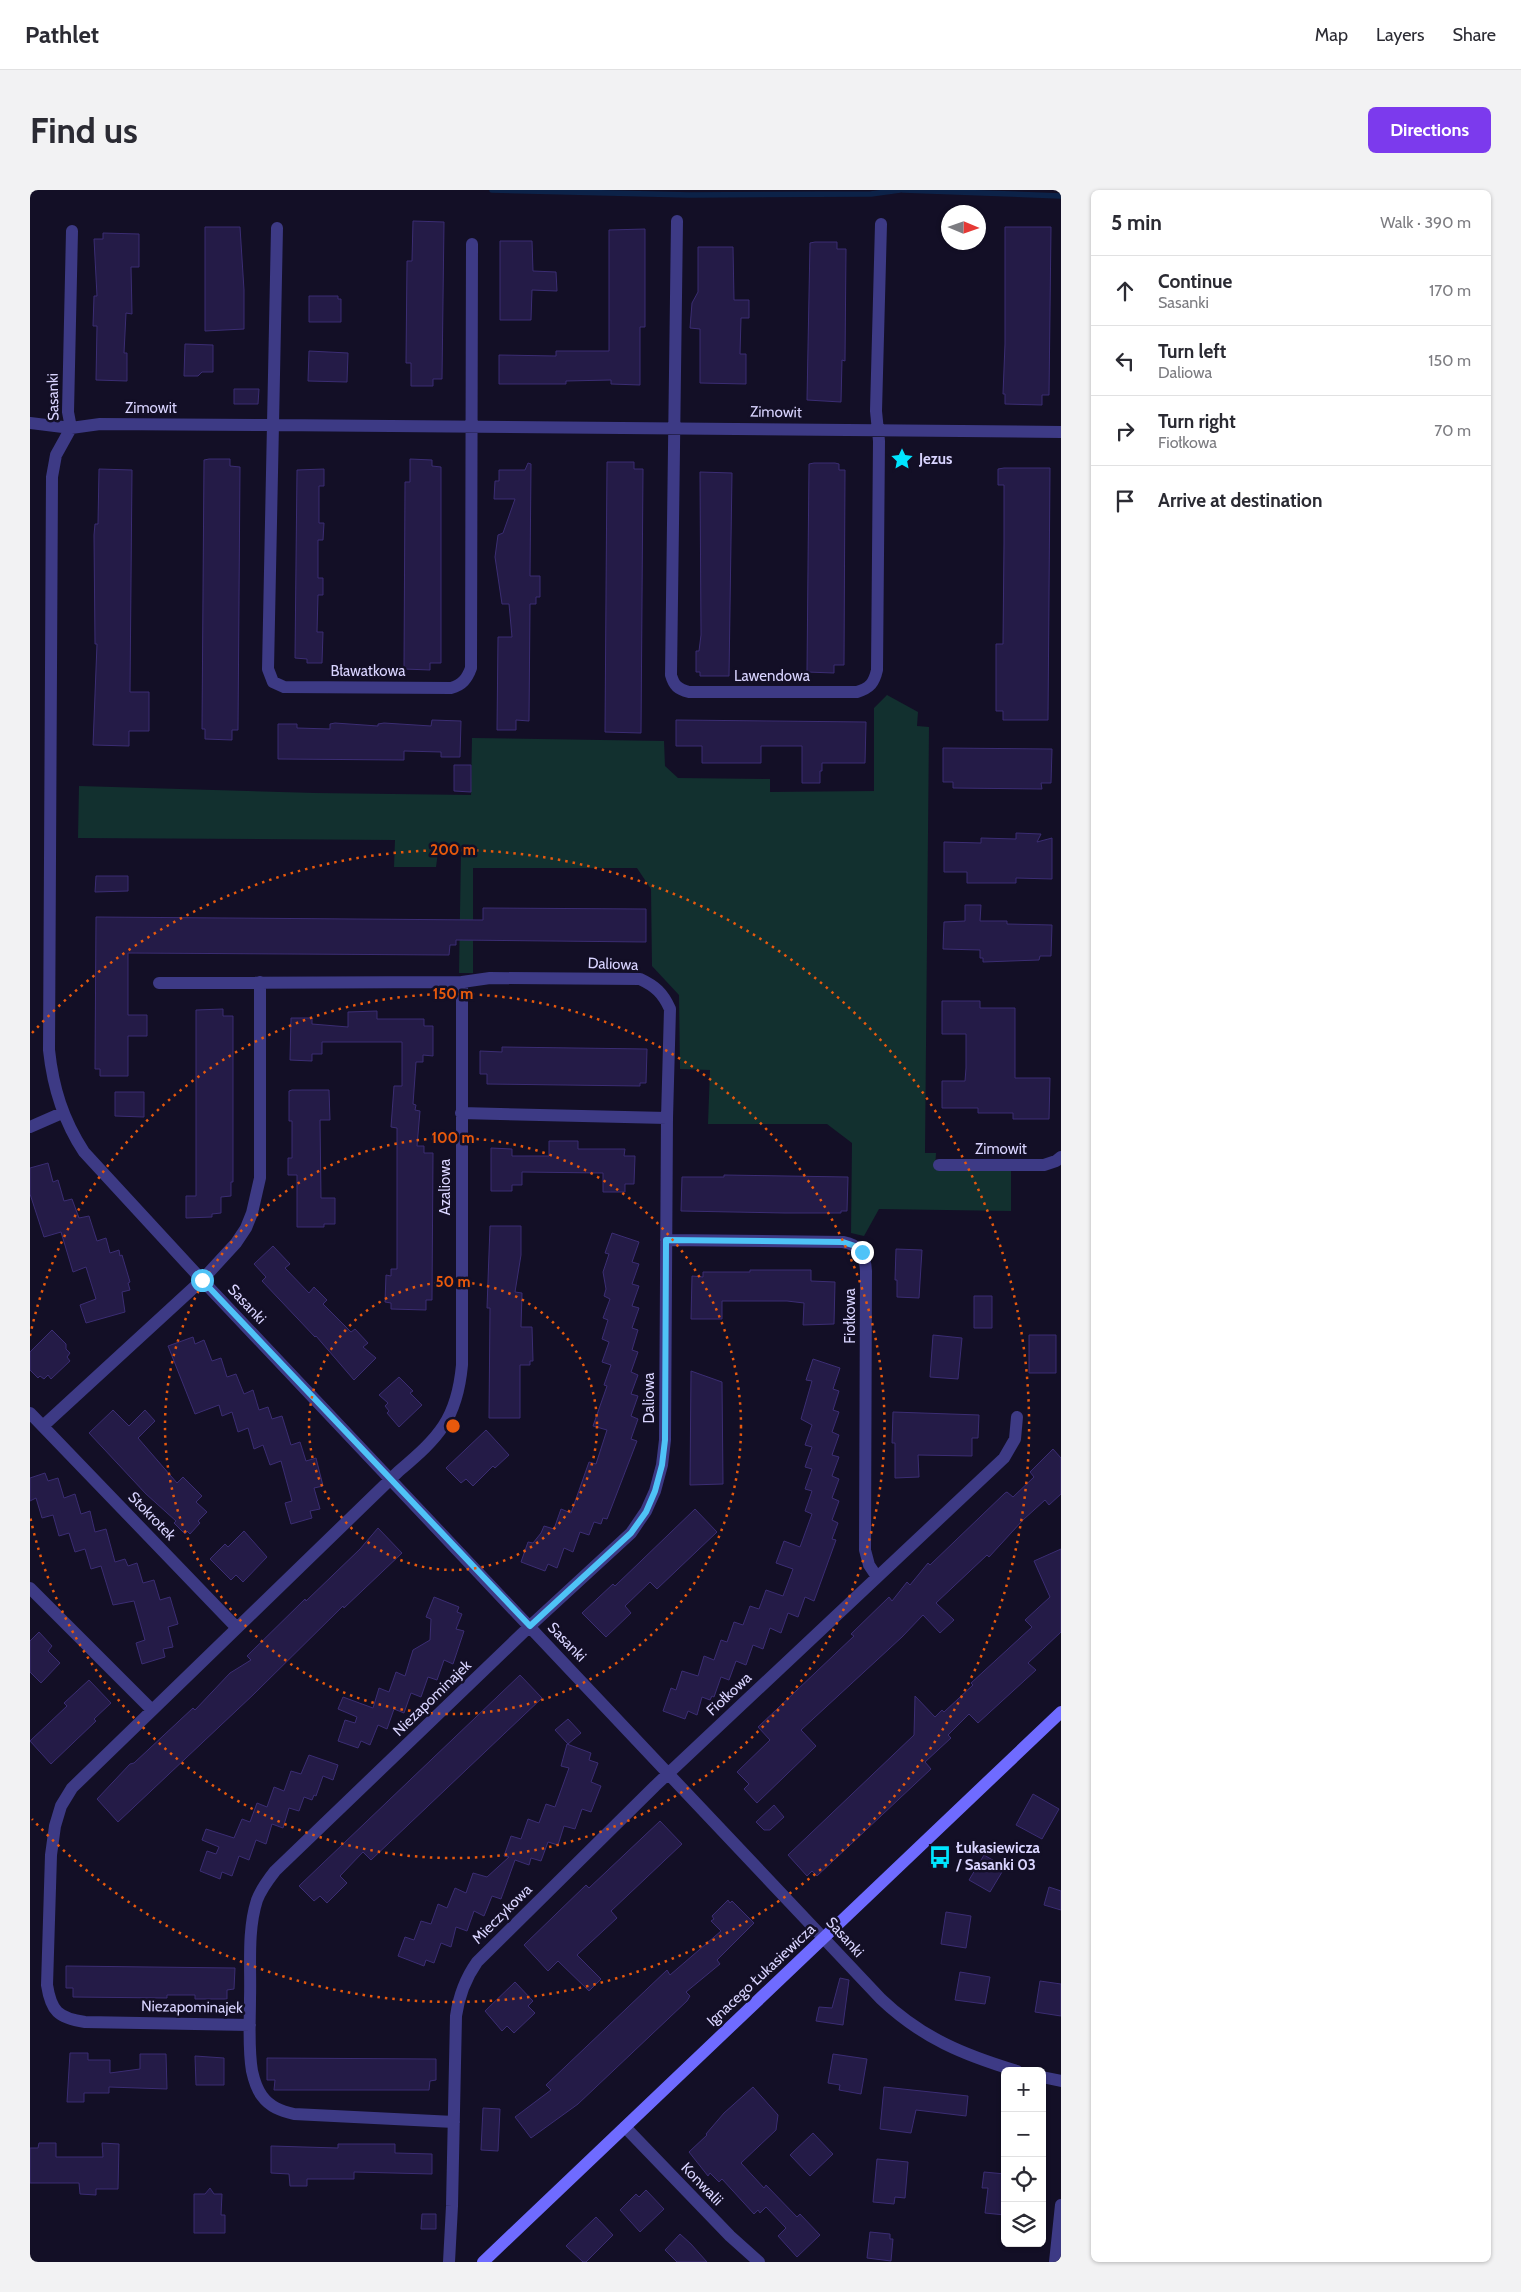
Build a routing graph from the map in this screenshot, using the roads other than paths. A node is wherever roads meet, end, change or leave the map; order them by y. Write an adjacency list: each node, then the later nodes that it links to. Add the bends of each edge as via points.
1 (677, 221): 9 (street)
2 (881, 224): 11 (street, via 876,411)
3 (277, 228): 7 (street)
4 (72, 231): 10 (street, Sasanki, via 68,412)
5 (472, 244): 8 (street)
6 (30, 423): 10 (street, Zimowit)
7 (272, 425): 8 (street, Zimowit); 8 (street, Bławatkowa, via 270,676 277,685 294,687 451,688 464,681 470,668); 10 (street, Zimowit, via 100,424)
8 (472, 426): 9 (street, Zimowit)
9 (673, 427): 11 (street, Zimowit); 11 (street, Lawendowa, via 671,675 674,684 689,692 857,692 874,682 877,670)
10 (71, 428): 16 (street, Sasanki, via 56,455 52,487 49,1050 51,1073)
11 (879, 429): 12 (street, Zimowit)
12 (1061, 432)
13 (159, 982): 14 (street)
14 (260, 982): 15 (street); 23 (street, via 261,1160 257,1196 246,1228)
15 (462, 982): 17 (street, Azaliowa); 18 (street, Daliowa, via 490,978 640,979 653,986 664,996 670,1009)
16 (62, 1113): 19 (street); 23 (street, Sasanki, via 84,1152)
17 (461, 1113): 18 (street); 27 (street, Azaliowa, via 460,1383 455,1403 440,1433)
18 (667, 1118): 22 (street, Daliowa)
19 (30, 1127)
20 (1061, 1157): 21 (street, Zimowit, via 1044,1165)
21 (939, 1165)
22 (666, 1240): 28 (street, Fiołkowa, via 843,1242 858,1247 862,1252 866,1271 865,1550); 30 (street, Daliowa, via 665,1440 655,1491 646,1512 631,1533)
23 (202, 1280): 26 (street); 27 (street, Sasanki)
24 (30, 1413): 26 (street, Stokrotek)
25 (1017, 1417): 28 (street, Fiołkowa, via 1015,1439 1004,1458)
26 (43, 1426): 31 (street, Stokrotek)
27 (391, 1480): 30 (street, Sasanki); 31 (street, Niezapominajek)
28 (877, 1577): 34 (street, Fiołkowa)
29 (30, 1588): 32 (street)
30 (530, 1626): 34 (street, Sasanki); 36 (street, Niezapominajek, via 265,1885 252,1928)
31 (236, 1628): 32 (street, Niezapominajek)
32 (151, 1709): 36 (street, Niezapominajek, via 72,1788 61,1806 51,1855 47,1985 50,2001 68,2020)
33 (1061, 1712): 35 (street, Ignacego Łukasiewicza)
34 (669, 1773): 35 (street, Sasanki); 40 (street, Mieczykowa, via 477,1962 466,1979 456,2016)
35 (824, 1938): 37 (street, Sasanki, via 881,1999 914,2027 956,2050); 41 (street, Ignacego Łukasiewicza)
36 (250, 2025): 40 (street, via 255,2083 262,2096 278,2110 294,2114)
37 (1005, 2067)
38 (1046, 2078): 39 (street)
39 (1061, 2081)
40 (454, 2122): 43 (street, Mieczykowa)
41 (625, 2127): 44 (street, Ignacego Łukasiewicza); 45 (street, Konwalii)
42 (1061, 2205): 46 (street)
43 (449, 2262)
44 (483, 2262)
45 (758, 2262)
46 (1055, 2262)

